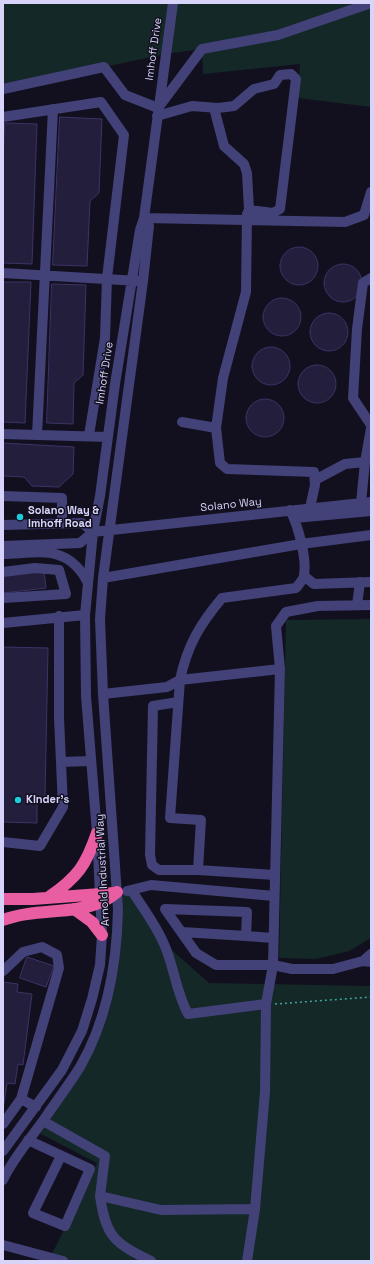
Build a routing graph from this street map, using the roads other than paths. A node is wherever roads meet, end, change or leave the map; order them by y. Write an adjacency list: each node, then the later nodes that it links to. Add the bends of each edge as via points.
1 (173, 3): 6 (street, Imhoff Drive)
2 (371, 3): 6 (street, via 278,34 202,49)
3 (3, 89): 6 (street, via 104,67 125,95)
4 (214, 108): 6 (street, via 192,106); 9 (street, via 224,146 244,164 246,169); 9 (street, via 234,106 254,89 274,84 280,75 291,74 296,79 280,209 273,213)
5 (53, 109): 7 (street); 12 (street); 13 (street, via 101,102 124,135)
6 (158, 112): 10 (street, Imhoff Drive)
7 (3, 117)
8 (371, 192): 9 (street, via 364,215 345,222)
9 (248, 215): 10 (street); 19 (street, via 246,292 223,378)
10 (144, 218): 15 (street, Imhoff Drive); 16 (street, Imhoff Drive, via 149,226)
11 (3, 273): 12 (street)
12 (46, 275): 13 (street); 21 (street)
13 (107, 278): 15 (street); 22 (street, via 105,338)
14 (371, 278): 18 (street, via 363,283 353,398)
15 (132, 280): 16 (street); 23 (street, Imhoff Drive)
16 (143, 281): 33 (street, Imhoff Drive)
17 (182, 422): 19 (street)
18 (371, 426): 24 (street)
19 (216, 428): 25 (street, via 220,463 227,470 314,472)
20 (3, 434): 21 (street)
21 (37, 435): 22 (street)
22 (89, 435): 23 (street)
23 (108, 437): 34 (street, Imhoff Drive)
24 (366, 462): 25 (street, via 345,464); 27 (street)
25 (315, 480): 28 (street)
26 (3, 496): 31 (street, via 62,498)
27 (366, 502): 28 (street, Solano Way)
28 (310, 508): 30 (street, Solano Way)
29 (371, 511): 30 (street)
30 (292, 514): 33 (street, Solano Way); 36 (street, via 298,524)
31 (62, 523): 32 (street); 34 (street, via 82,523)
32 (3, 525)
33 (110, 530): 34 (street, Solano Way); 41 (street, Arnold Industrial Way)
34 (93, 532): 37 (street, Solano Way, via 80,543); 42 (street, Arnold Industrial Way)
35 (371, 535): 36 (street)
36 (301, 544): 40 (street); 41 (street)
37 (3, 546)
38 (3, 554): 42 (street, via 55,553 68,558 80,568)
39 (3, 572): 45 (street, via 35,568 60,570 66,594)
40 (304, 576): 43 (street, via 314,584); 52 (street, via 296,588 222,598 203,620 184,661)
41 (103, 578): 53 (street, Arnold Industrial Way, via 100,619)
42 (87, 581): 48 (street, Arnold Industrial Way)
43 (360, 582): 44 (street); 46 (street)
44 (371, 582)
45 (3, 598)
46 (357, 605): 47 (street); 51 (street, via 318,606 286,612 276,626)
47 (371, 605)
48 (85, 615): 49 (street); 55 (street, Arnold Industrial Way, via 86,696)
49 (59, 616): 50 (street); 56 (street)
50 (3, 623)
51 (280, 669): 52 (street); 60 (street)
52 (180, 680): 53 (street, via 167,687); 54 (street)
53 (103, 694): 62 (street, Arnold Industrial Way)
54 (178, 702): 59 (street, via 170,818 201,820); 59 (street, via 153,706 150,855 152,865 159,870)
55 (91, 761): 56 (street); 57 (street, Arnold Industrial Way)
56 (61, 762): 58 (street, via 63,807 40,846)
57 (97, 833): 64 (highway, via 88,858 76,876); 65 (street, Arnold Industrial Way)
58 (3, 842)
59 (198, 870): 60 (street)
60 (276, 875): 63 (street)
61 (132, 890): 62 (street); 63 (street, via 151,886); 77 (street, via 164,943 181,1002 188,1014)
62 (117, 892): 65 (highway); 80 (street, Arnold Industrial Way, via 118,934 111,983 97,1030 80,1066)
63 (274, 896): 72 (street)
64 (48, 898): 65 (highway); 66 (highway)
65 (101, 898): 67 (highway); 70 (street, Arnold Industrial Way)
66 (3, 899)
67 (74, 909): 68 (highway, via 15,915); 70 (highway, via 92,922)
68 (3, 920)
69 (182, 932): 71 (street); 71 (street, via 166,909 247,912); 75 (street, via 196,953 216,965)
70 (102, 935): 79 (street, Arnold Industrial Way, via 100,965 82,1031 62,1070)
71 (246, 936): 72 (street)
72 (273, 938): 75 (street)
73 (371, 954): 74 (street)
74 (367, 961): 75 (street, via 333,969 292,969)
75 (273, 965): 77 (street)
76 (3, 971): 78 (street, via 23,952 42,947 57,955 60,968)
77 (266, 1004): 87 (street, via 265,1092)
78 (21, 1099): 79 (street); 81 (street)
79 (36, 1107): 83 (street, Arnold Industrial Way)
80 (43, 1121): 82 (street, Arnold Industrial Way); 86 (street, via 105,1156)
81 (3, 1124)
82 (28, 1140): 84 (street); 85 (street, Arnold Industrial Way)
83 (3, 1151)
84 (61, 1156): 84 (street, via 90,1169 65,1226 33,1213)
85 (3, 1180)
86 (100, 1196): 87 (street, via 161,1210); 90 (street, via 103,1219 110,1234 122,1246)
87 (255, 1209): 91 (street)
88 (3, 1245): 89 (street)
89 (63, 1261)
90 (151, 1261)
91 (247, 1261)

